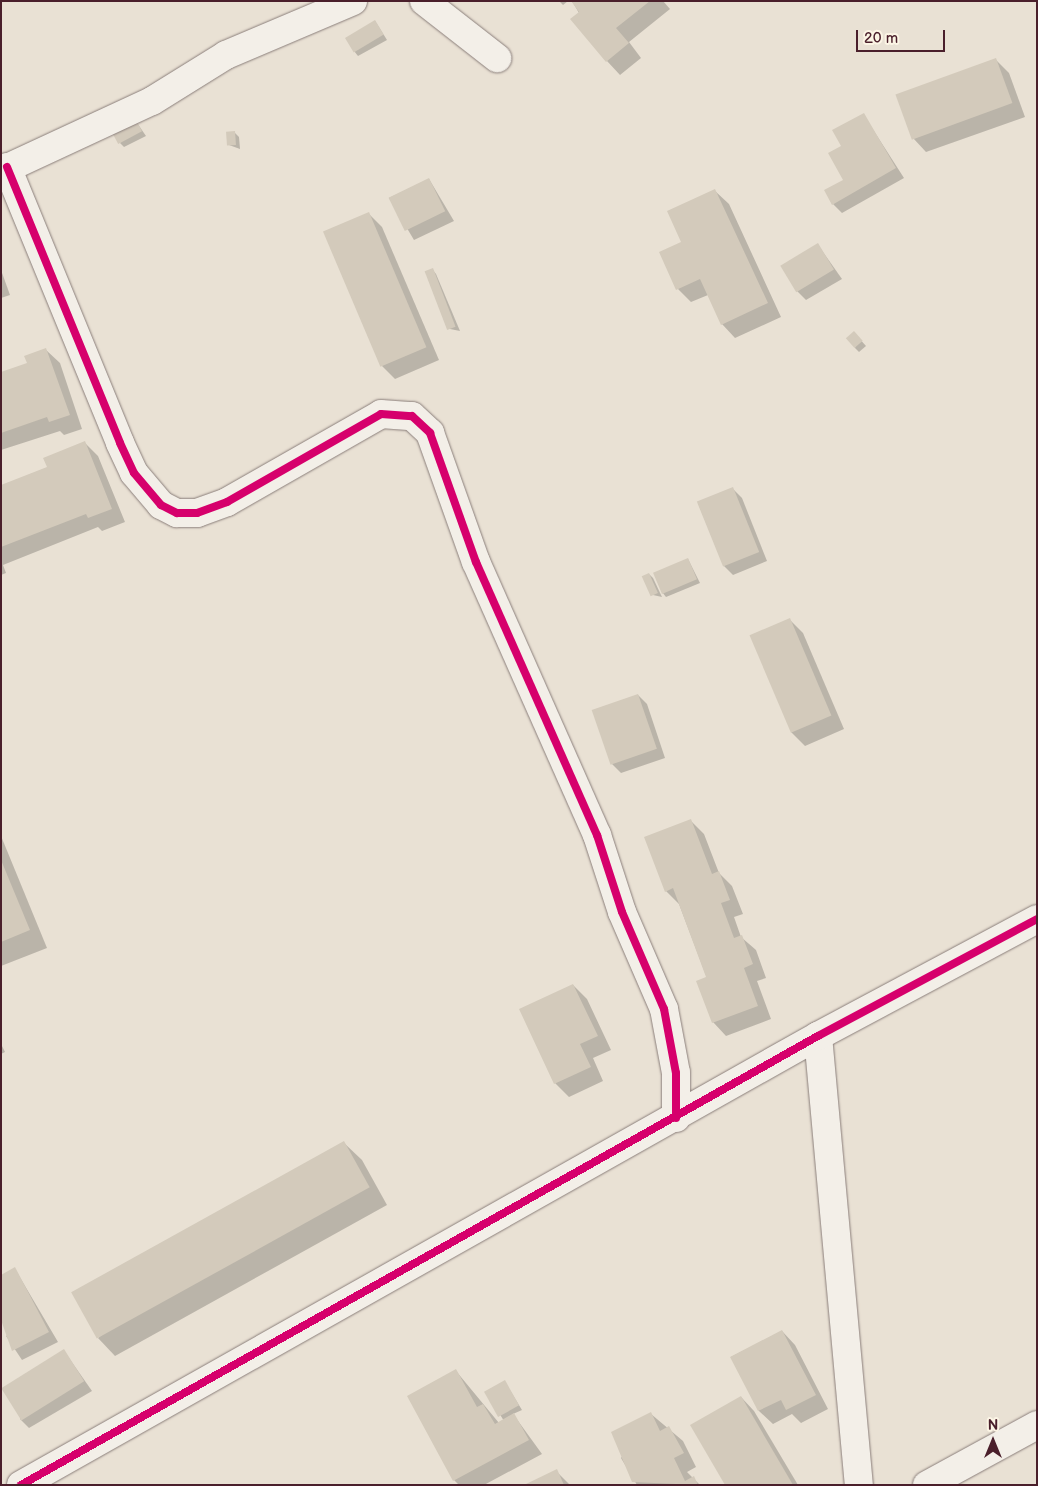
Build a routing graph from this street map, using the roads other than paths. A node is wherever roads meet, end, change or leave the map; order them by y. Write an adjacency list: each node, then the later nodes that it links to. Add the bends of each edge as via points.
1 (353, 1): 4 (street, via 226,55 152,101)
2 (424, 1): 3 (street)
3 (497, 58)
4 (4, 169): 7 (street, via 134,473 161,505 177,513 197,513 227,502 381,414 412,416 430,433 476,562 605,853 622,912 664,1009 676,1073)
5 (1037, 919): 6 (street)
6 (818, 1036): 7 (street); 10 (street)
7 (676, 1118): 9 (street)
8 (1037, 1425): 11 (street)
9 (20, 1485)
10 (859, 1485)
11 (927, 1485)

